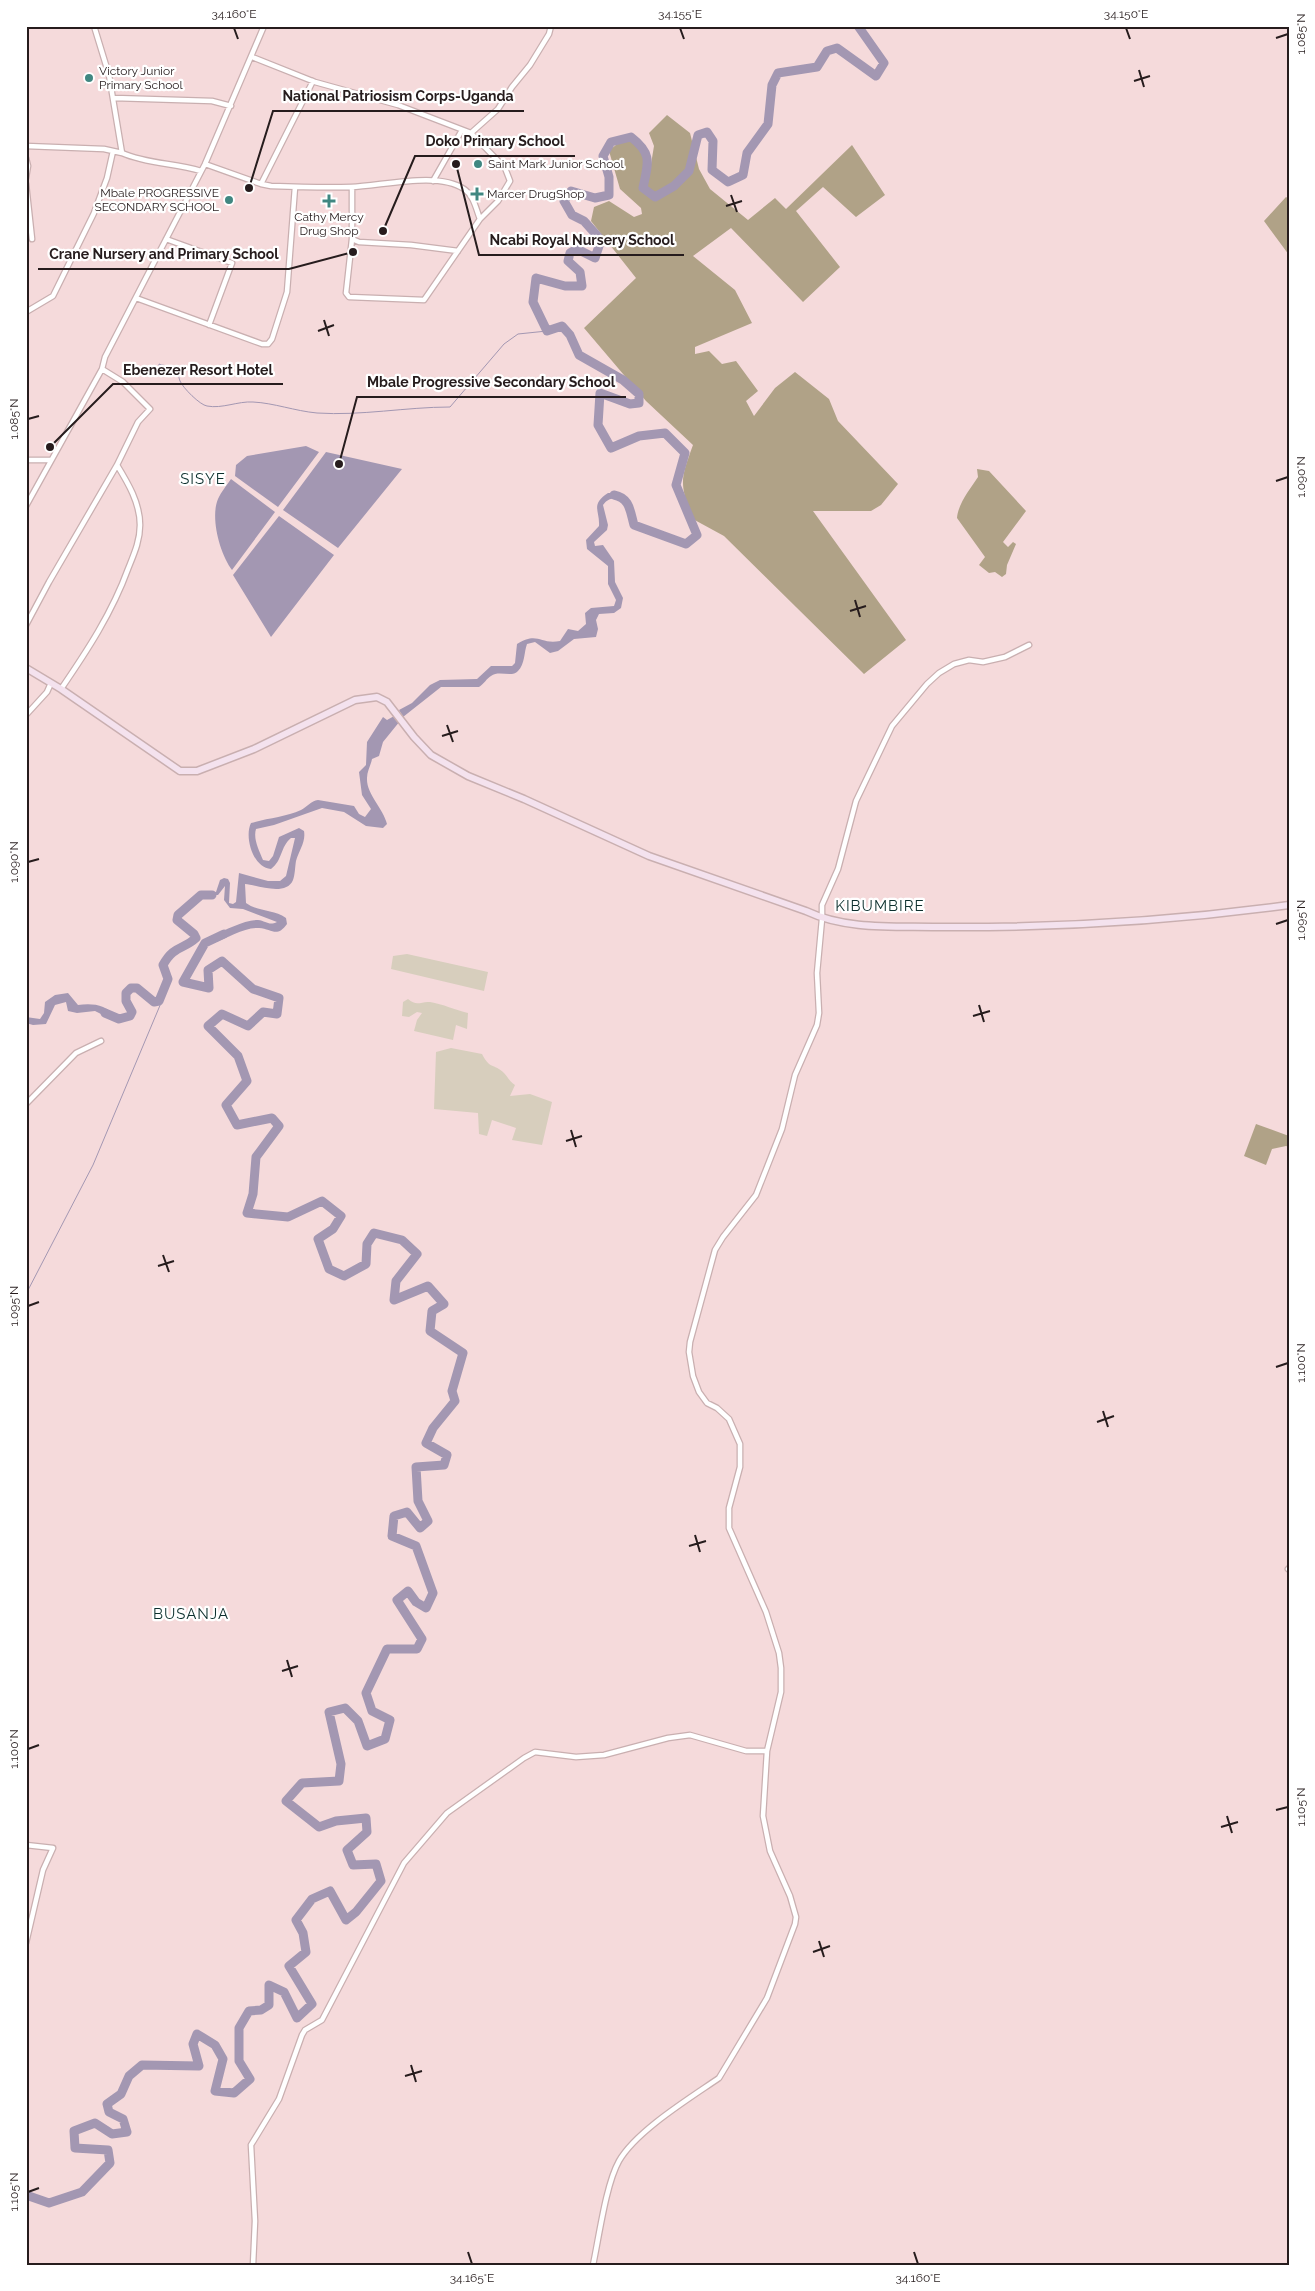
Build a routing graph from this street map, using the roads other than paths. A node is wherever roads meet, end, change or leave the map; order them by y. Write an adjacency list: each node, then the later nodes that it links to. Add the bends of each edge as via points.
1 (94, 26): 6 (street)
2 (264, 26): 4 (street)
3 (551, 26): 9 (street, via 530,65 498,109)
4 (252, 57): 5 (street); 7 (street)
5 (313, 81): 8 (street, via 398,105); 19 (street)
6 (114, 98): 7 (street, via 212,101); 12 (street)
7 (231, 106): 14 (street)
8 (462, 130): 9 (street); 17 (street)
9 (471, 133): 22 (street, via 505,168 510,181 498,201)
10 (26, 146): 11 (street)
11 (113, 151): 12 (street); 28 (street, via 94,212 53,296)
12 (122, 153): 15 (street)
13 (26, 158): 16 (street)
14 (205, 164): 15 (street); 19 (street)
15 (201, 171): 24 (street)
16 (26, 178)
17 (433, 181): 21 (street); 22 (street, via 463,189 474,202)
18 (26, 184): 23 (street)
19 (261, 184): 20 (street)
20 (295, 187): 21 (street); 29 (street, via 287,292 272,340 262,344)
21 (352, 187): 25 (street)
22 (480, 219): 26 (street)
23 (32, 239)
24 (166, 239): 27 (street); 29 (street, via 232,263)
25 (352, 240): 26 (street); 26 (street, via 346,293 349,297 424,300)
26 (458, 251)
27 (136, 298): 29 (street); 30 (street)
28 (26, 312)
29 (209, 325)
30 (102, 369): 32 (street); 33 (street, via 123,382 150,409 138,422)
31 (26, 460): 32 (street)
32 (51, 460): 34 (street)
33 (116, 465): 35 (street); 39 (street, via 132,492 138,511 139,542 110,612)
34 (26, 506)
35 (26, 625)
36 (1029, 645): 42 (street, via 993,661 969,660 954,664 927,684 895,721 856,801 838,869 822,905)
37 (26, 668): 38 (street)
38 (51, 683): 39 (street); 40 (street)
39 (61, 689): 42 (street, via 186,772 197,771 254,749 355,700 377,697 387,702 432,755 468,776 649,856)
40 (26, 715)
41 (1289, 905): 42 (street, via 1162,920 1034,927 888,926)
42 (822, 919): 45 (street, via 816,973 817,1025 795,1075 782,1129 756,1195 715,1250 690,1342 692,1368 699,1392 707,1403 729,1419 740,1444 740,1467 730,1508 729,1528 766,1612 781,1668 781,1692)
43 (101, 1041): 44 (street, via 76,1053)
44 (26, 1104)
45 (767, 1751): 48 (street, via 746,1751 690,1735 604,1755 535,1752 443,1817 400,1868 322,2020 302,2035 279,2099 251,2145 255,2221); 49 (street, via 765,1830 770,1851 793,1906 796,1924 767,1998 724,2072 670,2111 619,2161 609,2190)
46 (26, 1845): 47 (street, via 53,1848 43,1870)
47 (26, 1943)
48 (253, 2265)
49 (593, 2265)

